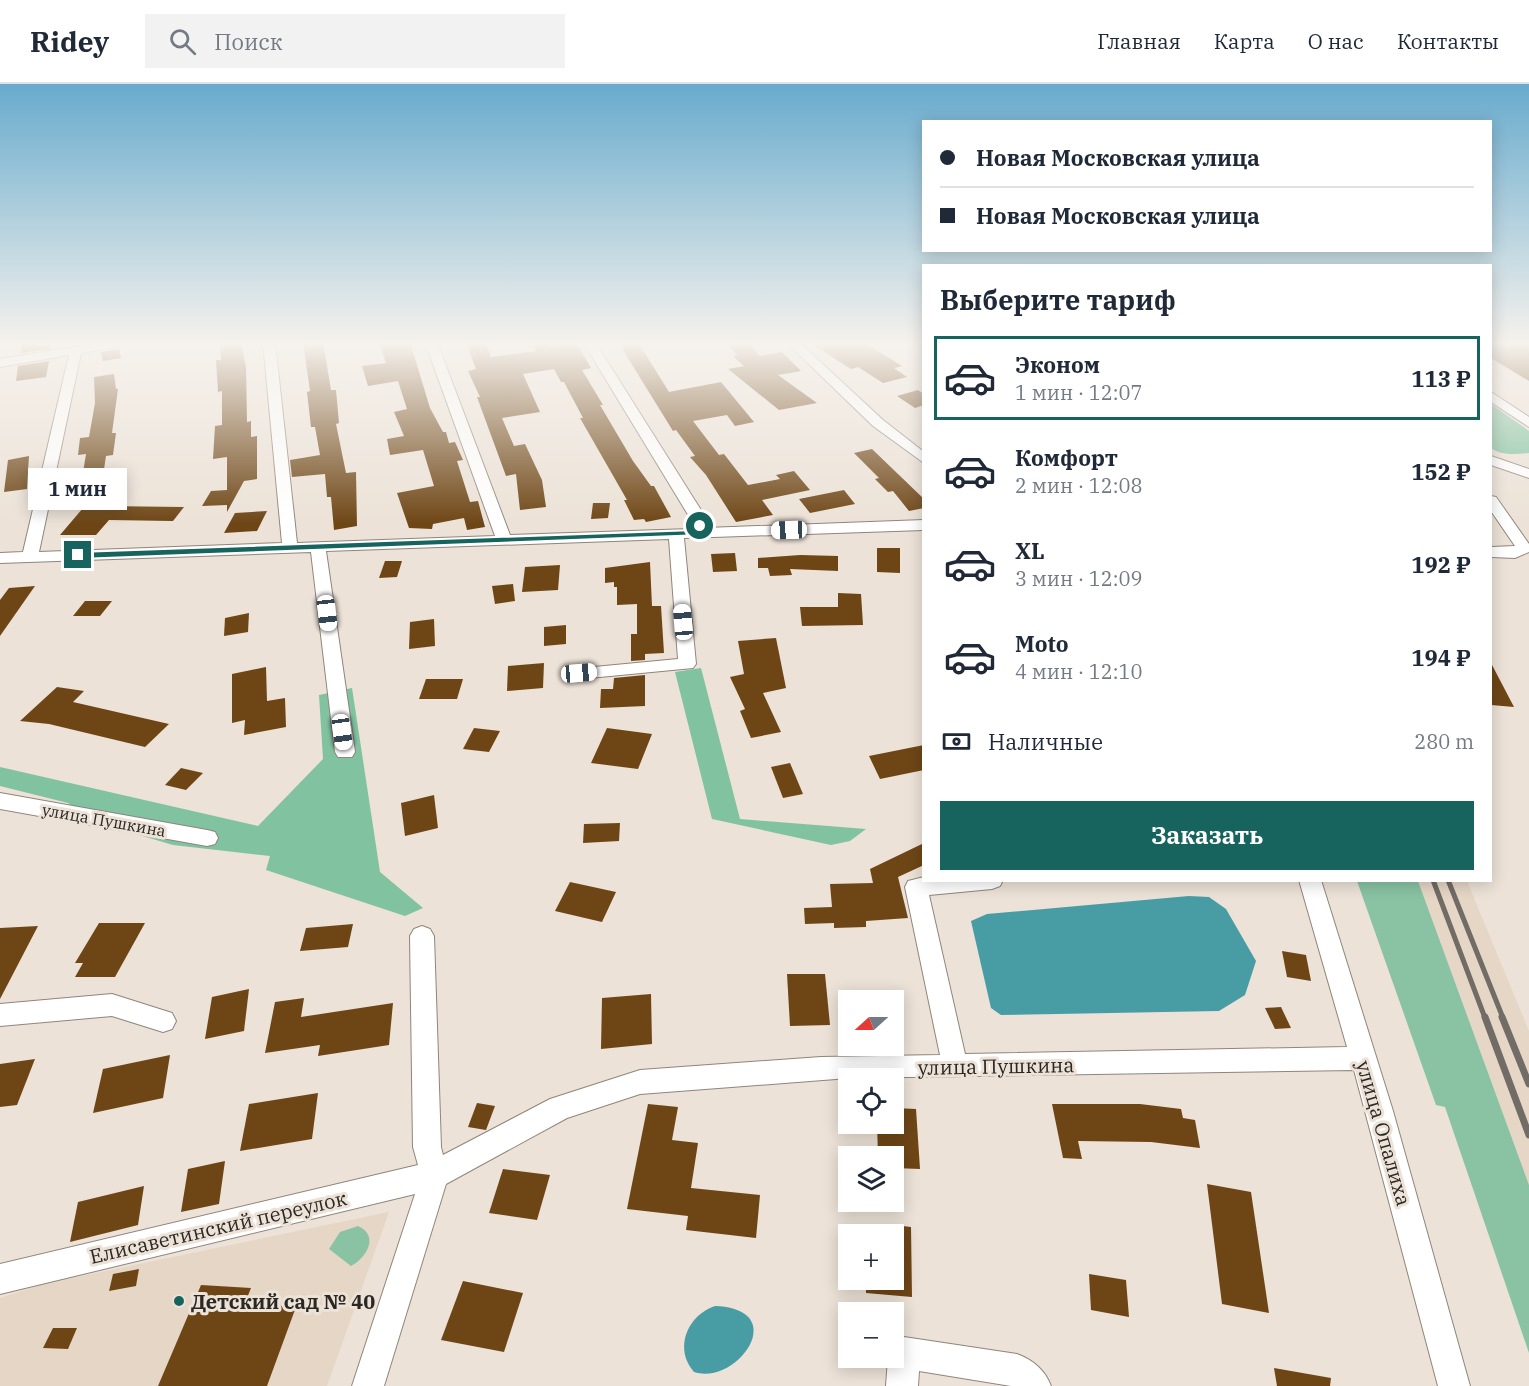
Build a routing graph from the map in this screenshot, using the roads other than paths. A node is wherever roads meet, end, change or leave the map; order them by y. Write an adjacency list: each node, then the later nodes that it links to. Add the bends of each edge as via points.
1 (64, 403): 21 (street)
2 (275, 403): 18 (street)
3 (453, 403): 17 (street)
4 (627, 403): 16 (street, via 698,518)
5 (857, 403): 8 (street)
6 (1501, 403): 7 (street)
7 (1529, 423)
8 (922, 457)
9 (1529, 459): 11 (street)
10 (1492, 460): 11 (street)
11 (1508, 465): 12 (street)
12 (1529, 474)
13 (1492, 501): 20 (street, via 1524,548 1515,554)
14 (922, 525): 16 (street)
15 (676, 533): 16 (street); 17 (street); 23 (street, via 687,664)
16 (699, 533)
17 (504, 540): 19 (street)
18 (290, 547): 19 (street); 21 (street)
19 (318, 547): 24 (street)
20 (1492, 552)
21 (30, 557): 22 (street)
22 (0, 558)
23 (579, 673)
24 (345, 752)
25 (0, 801): 26 (street, улица Пушкина)
26 (207, 838)
27 (970, 882): 33 (street, via 916,887)
28 (1311, 882): 32 (street, улица Опалиха)
29 (422, 936): 34 (street, via 427,1148)
30 (0, 1016): 31 (street, via 112,1005)
31 (163, 1021)
32 (1362, 1058): 33 (street, улица Пушкина); 39 (street, улица Опалиха)
33 (956, 1066): 34 (street, улица Пушкина, via 640,1082 560,1108)
34 (435, 1175): 35 (street, Елисаветинский переулок); 36 (street)
35 (0, 1279)
36 (368, 1386)
37 (902, 1386): 38 (street, via 904,1353 1017,1370)
38 (1035, 1386)
39 (1454, 1386)

